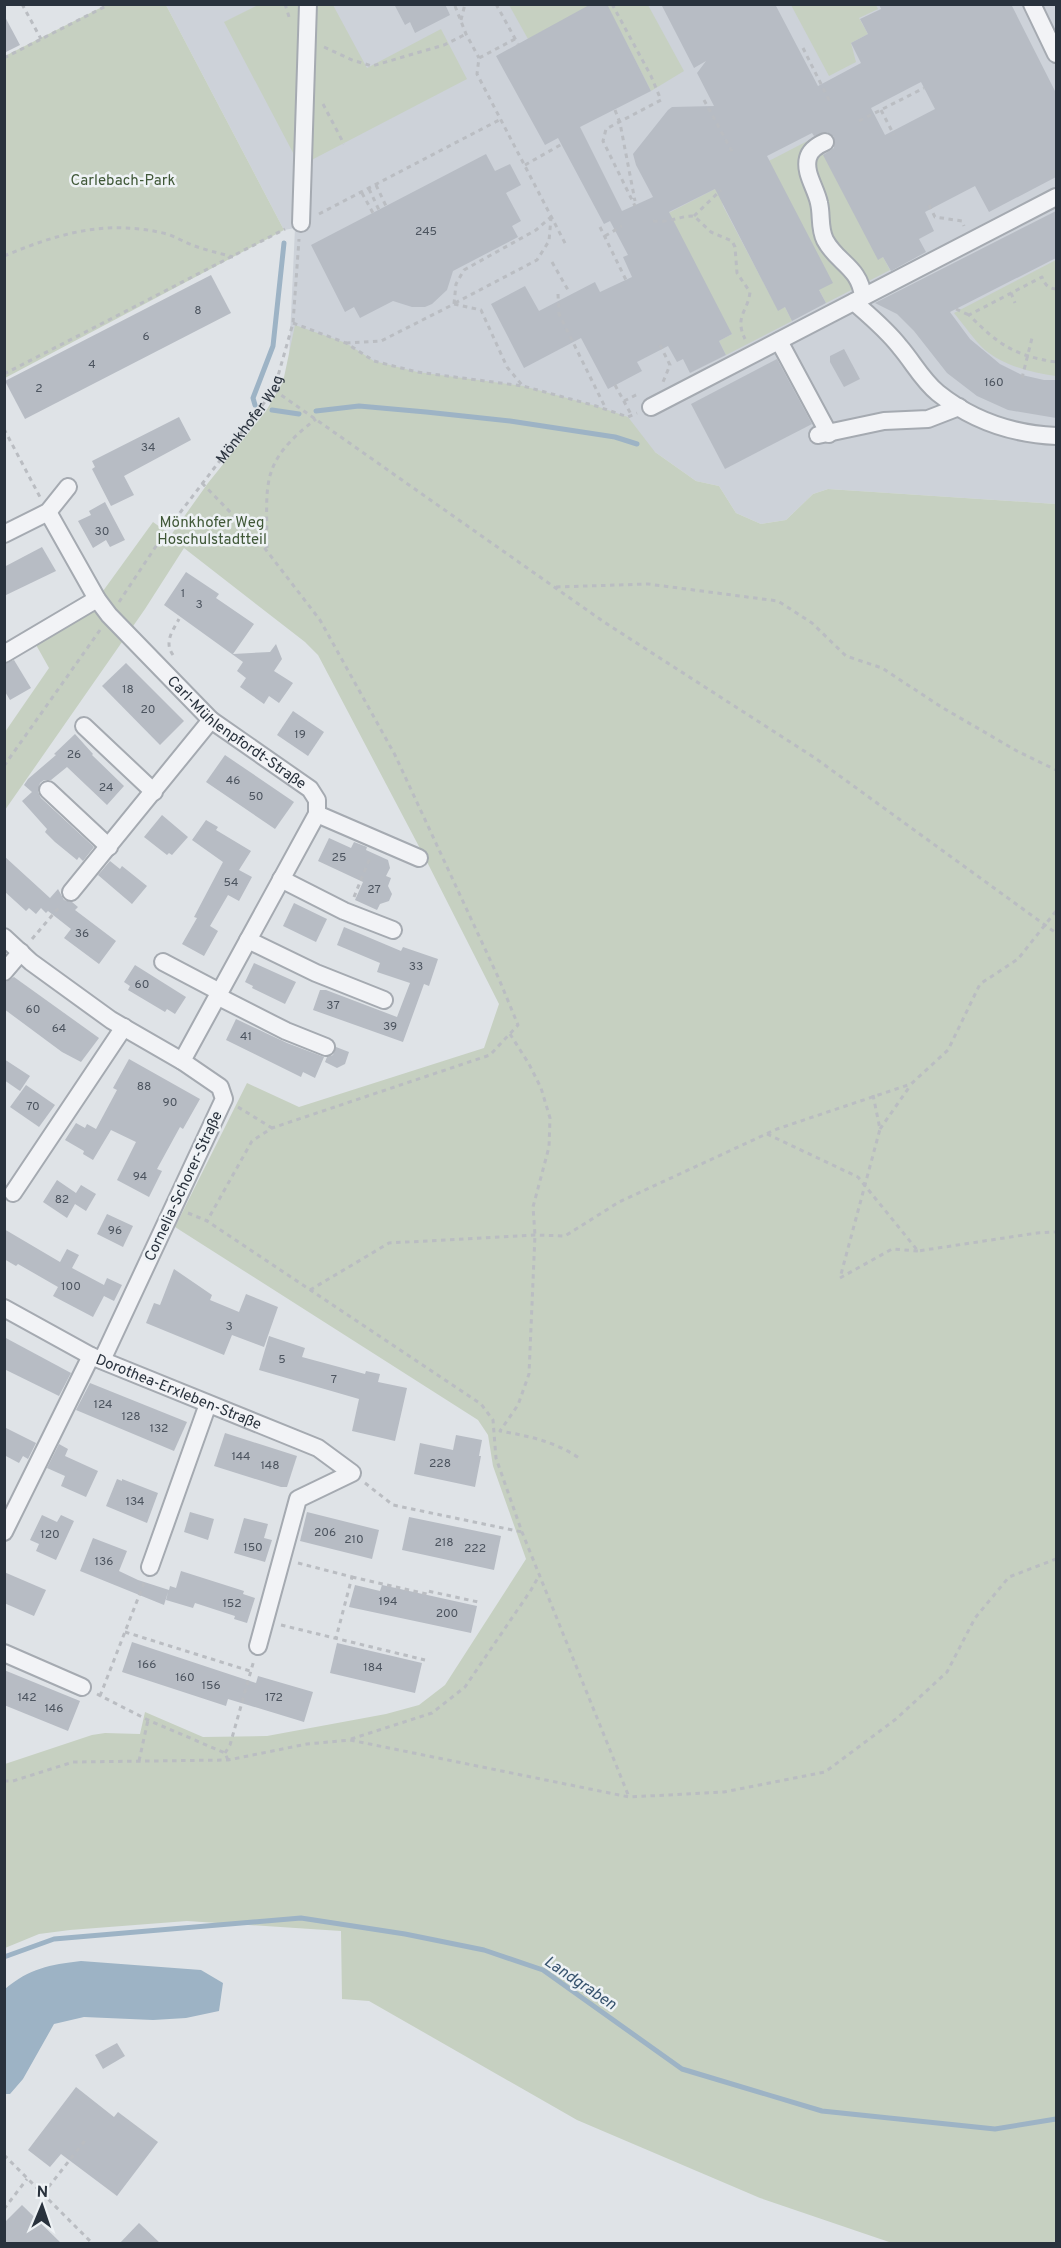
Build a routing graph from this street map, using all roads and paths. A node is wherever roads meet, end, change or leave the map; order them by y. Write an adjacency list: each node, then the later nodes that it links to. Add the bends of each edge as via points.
1 (22, 4): 12 (path)
2 (308, 4): 10 (street)
3 (465, 4): 9 (path)
4 (496, 4): 13 (path)
5 (612, 4): 26 (path, via 661,100)
6 (1032, 4): 16 (street)
7 (108, 5): 12 (path)
8 (455, 6): 9 (path)
9 (461, 22): 11 (path)
10 (307, 33): 11 (path, via 328,50 372,66 444,45); 44 (street)
11 (466, 34): 18 (path)
12 (41, 39): 17 (path)
13 (515, 39): 14 (path); 18 (path)
14 (518, 44)
15 (803, 48): 21 (path)
16 (1056, 54)
17 (4, 58)
18 (479, 58): 24 (path, via 477,74)
19 (924, 88): 23 (path)
20 (704, 100): 30 (path)
21 (831, 104)
22 (615, 110): 26 (path)
23 (881, 110): 25 (path); 27 (path)
24 (501, 119): 31 (path); 32 (path)
25 (859, 122)
26 (621, 123): 26 (path, via 624,143 635,206 603,141 606,129)
27 (894, 135)
28 (825, 142): 58 (street, via 808,157 808,174 820,205 826,242 862,285)
29 (562, 144): 31 (path)
30 (734, 155)
31 (525, 165): 42 (path)
32 (376, 185): 33 (path); 38 (path)
33 (369, 189): 35 (path); 39 (path)
34 (721, 190): 41 (path)
35 (362, 192): 40 (path); 44 (path)
36 (1056, 197): 48 (street)
37 (929, 205): 48 (path, via 935,217 962,221)
38 (386, 206)
39 (380, 210)
40 (373, 213)
41 (694, 216): 43 (path, via 667,222); 68 (path, via 735,247 737,273 750,292 740,318 741,332)
42 (551, 217): 49 (path); 60 (path, via 536,230 464,270 456,284); 60 (path, via 549,241 537,260)
43 (653, 220)
44 (301, 223): 51 (path); 63 (path, Mönkhofer Weg)
45 (622, 226): 47 (path)
46 (600, 227): 47 (path)
47 (604, 236): 53 (path)
48 (972, 241): 58 (street)
49 (566, 245)
50 (4, 256): 51 (path, via 59,235 103,228 139,228)
51 (233, 257): 71 (path)
52 (552, 262): 55 (path)
53 (626, 280)
54 (1056, 289): 56 (path, via 1044,284 1041,277)
55 (568, 290)
56 (1011, 293): 59 (path); 62 (path)
57 (558, 294): 79 (path, via 559,314)
58 (858, 300): 65 (street); 78 (street, via 937,392)
59 (1015, 303)
60 (454, 304): 66 (path, via 381,341); 74 (path, via 481,310 507,367)
61 (956, 309): 62 (path)
62 (969, 315): 69 (path, via 993,339)
63 (293, 323): 66 (path); 75 (path, Mönkhofer Weg)
64 (1032, 338): 69 (path)
65 (779, 341): 68 (street); 78 (street, via 823,434 884,421 928,419)
66 (346, 343): 74 (path, via 374,362 417,372)
67 (660, 345): 76 (path, via 670,365 663,381)
68 (752, 354): 76 (street)
69 (1028, 357): 70 (path); 72 (path)
70 (1056, 362)
71 (4, 374)
72 (1022, 378)
73 (615, 384): 80 (path)
74 (523, 386): 79 (path)
75 (274, 390): 81 (path); 84 (path, Mönkhofer Weg)
76 (670, 397): 77 (street)
77 (651, 406): 80 (path)
78 (959, 407): 83 (street, via 991,424 1029,434)
79 (606, 409): 80 (path)
80 (632, 416)
81 (316, 419): 88 (path, via 279,453 267,479); 89 (path)
82 (4, 429): 86 (path)
83 (1056, 435)
84 (202, 483): 88 (path); 91 (path, Mönkhofer Weg)
85 (68, 487): 86 (street)
86 (48, 512): 87 (street); 90 (street, Carl-Mühlenpfordt-Straße)
87 (4, 534)
88 (267, 550): 120 (path, via 321,620 395,754 518,1025)
89 (554, 587): 98 (path, via 648,584 778,601 812,623 846,656 882,668 1017,751); 109 (path, via 815,758)
90 (98, 599): 91 (street, Carl-Mühlenpfordt-Straße); 93 (street)
91 (110, 615): 95 (street, Carl-Mühlenpfordt-Straße); 97 (path, Mönkhofer Weg)
92 (179, 619): 94 (path, via 168,642)
93 (4, 654)
94 (179, 663)
95 (211, 720): 100 (street); 101 (street, Carl-Mühlenpfordt-Straße, via 310,789 317,800)
96 (84, 726): 100 (street)
97 (4, 766)
98 (1056, 770)
99 (48, 790): 103 (street)
100 (154, 792): 103 (street)
101 (317, 814): 102 (street); 105 (street)
102 (377, 840): 104 (street); 108 (path)
103 (109, 847): 106 (street)
104 (419, 858)
105 (281, 879): 108 (street); 113 (street)
106 (71, 892): 114 (path)
107 (1056, 910): 109 (path)
108 (348, 912): 110 (street)
109 (1046, 925): 111 (path); 123 (path, via 1018,959 980,984 948,1050)
110 (393, 930)
111 (1056, 933)
112 (4, 937): 114 (street, Cornelia-Schorer-Straße)
113 (248, 940): 117 (street); 118 (street)
114 (21, 952): 116 (street); 119 (street, Cornelia-Schorer-Straße, via 102,1014)
115 (163, 962): 117 (street)
116 (4, 972)
117 (218, 994): 121 (street, via 286,1031); 122 (street)
118 (384, 1000)
119 (124, 1026): 122 (street, Cornelia-Schorer-Straße); 130 (street)
120 (510, 1034): 126 (path, via 490,1055); 134 (path, via 537,1080 550,1118 549,1147 533,1207)
121 (326, 1047)
122 (182, 1061): 125 (street, Cornelia-Schorer-Straße, via 220,1087)
123 (911, 1084): 124 (path); 127 (path)
124 (873, 1095): 127 (path); 128 (path)
125 (224, 1099): 126 (path); 131 (street, Cornelia-Schorer-Straße)
126 (272, 1128): 132 (path, via 252,1141)
127 (880, 1129): 129 (path)
128 (767, 1134): 129 (path, via 858,1177); 134 (path, via 619,1202 565,1236)
129 (864, 1184): 135 (path); 135 (path, via 840,1278 892,1249)
130 (13, 1194)
131 (174, 1206): 132 (path); 138 (street, Cornelia-Schorer-Straße)
132 (207, 1221): 136 (path)
133 (1056, 1232): 135 (path)
134 (535, 1235): 136 (path, via 389,1243); 140 (path, via 529,1374 518,1405 500,1431 537,1437)
135 (918, 1251)
136 (310, 1290): 143 (path, via 481,1404 494,1420 496,1458)
137 (4, 1308): 138 (street, Dorothea-Erxleben-Straße)
138 (96, 1358): 139 (street, Dorothea-Erxleben-Straße); 142 (street, Cornelia-Schorer-Straße)
139 (208, 1404): 141 (street, Dorothea-Erxleben-Straße, via 318,1448); 146 (street)
140 (579, 1458)
141 (352, 1473): 143 (path, via 393,1505); 144 (street, via 298,1499)
142 (4, 1532)
143 (522, 1532): 147 (path)
144 (281, 1559): 148 (path); 150 (street)
145 (1056, 1559): 165 (path, via 1009,1577 975,1618 947,1672 896,1719 825,1773 724,1792)
146 (150, 1567): 151 (path)
147 (540, 1574): 160 (path, via 465,1687 432,1713); 165 (path)
148 (352, 1577): 149 (path); 152 (path)
149 (478, 1602)
150 (265, 1620): 152 (path); 153 (street)
151 (125, 1632): 156 (path); 158 (path)
152 (336, 1639): 155 (path)
153 (258, 1646): 156 (path)
154 (4, 1653): 157 (street)
155 (425, 1660)
156 (250, 1671): 161 (path)
157 (82, 1687): 158 (path)
158 (100, 1696): 159 (path)
159 (148, 1720): 161 (path); 163 (path)
160 (350, 1740): 162 (path, via 307,1744); 165 (path)
161 (225, 1753): 162 (path)
162 (228, 1760): 163 (path)
163 (139, 1761): 164 (path, via 73,1762)
164 (4, 1781)
165 (629, 1797)
166 (87, 2138): 169 (path)
167 (4, 2155): 168 (path)
168 (27, 2178): 169 (path); 170 (path)
169 (43, 2194): 171 (path)
170 (4, 2209)
171 (93, 2244)

